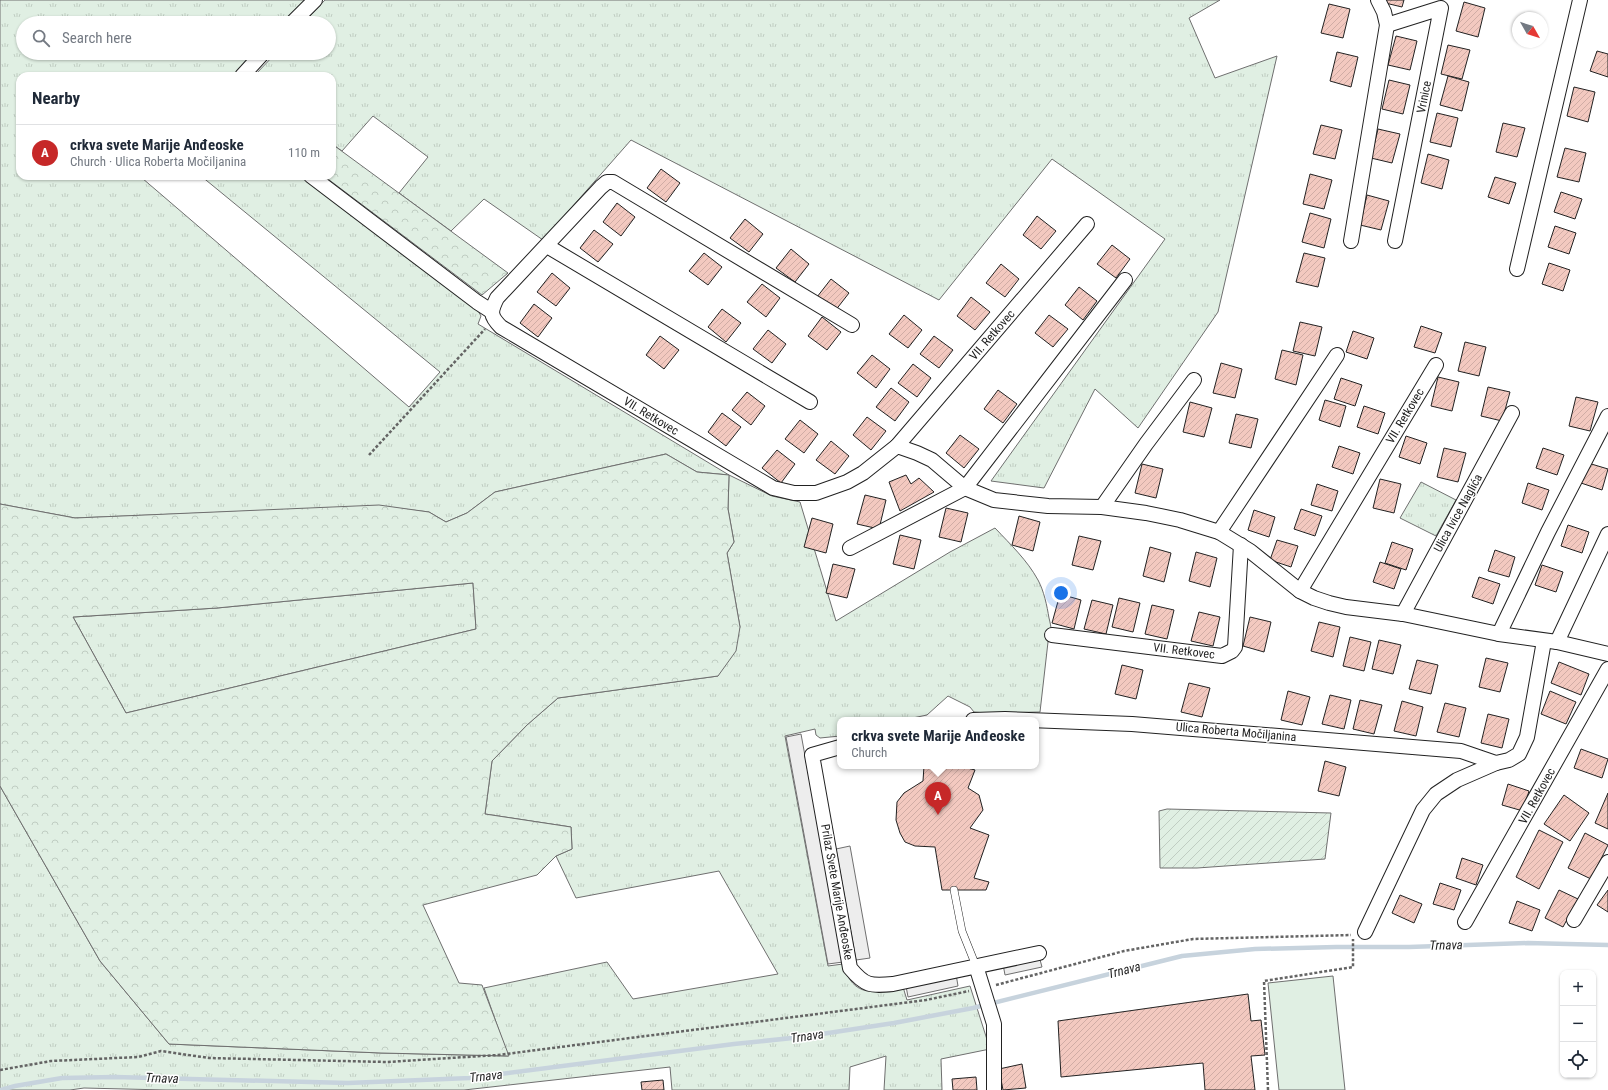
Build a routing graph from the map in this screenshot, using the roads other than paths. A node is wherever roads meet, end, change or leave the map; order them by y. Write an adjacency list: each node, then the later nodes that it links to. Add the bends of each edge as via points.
1 (315, 0): 4 (street)
2 (1378, 0): 5 (street)
3 (1580, 0): 13 (street)
4 (299, 16)
5 (1387, 25): 10 (street); 11 (street, Vrinice, via 1441,8)
6 (257, 60): 7 (street)
7 (246, 72)
8 (316, 180): 15 (street, VII. Retkovec)
9 (1086, 224): 23 (street, VII. Retkovec)
10 (1351, 241)
11 (1395, 241)
12 (547, 246): 15 (street, via 497,298); 16 (street, via 601,187 613,182); 20 (street)
13 (1517, 269)
14 (1125, 280): 24 (street)
15 (492, 315): 23 (street, VII. Retkovec, via 501,327 773,488 794,493 816,493 864,473)
16 (852, 325)
17 (1337, 355): 26 (street)
18 (1436, 365): 30 (street, VII. Retkovec)
19 (1194, 380): 25 (street)
20 (810, 402)
21 (1512, 413): 31 (street, Ulica Ivice Naglića)
22 (1608, 416): 32 (street)
23 (897, 446): 24 (street, via 932,460)
24 (965, 488): 25 (street, via 994,500 1007,502); 29 (street)
25 (1102, 507): 26 (street, via 1180,520)
26 (1220, 532): 28 (street)
27 (1608, 534): 34 (street)
28 (1241, 545): 30 (street); 33 (street, VII. Retkovec, via 1235,647 1227,654 1222,656)
29 (850, 548)
30 (1300, 591): 31 (street, via 1314,598 1346,607)
31 (1403, 614): 32 (street)
32 (1499, 634): 34 (street)
33 (1052, 636)
34 (1550, 641): 35 (street); 39 (street, via 1527,737 1520,754)
35 (1608, 654)
36 (1608, 669): 43 (street, VII. Retkovec)
37 (1039, 720): 39 (street, Ulica Roberta Močiljanina, via 1193,728 1461,751)
38 (837, 749): 46 (street, Prilaz Svete Marije Anđeoske, via 812,755 850,968 860,980 874,986)
39 (1496, 763): 44 (street, via 1457,780 1436,794 1424,810)
40 (1608, 862): 42 (street)
41 (954, 890): 46 (lane, via 962,931)
42 (1574, 920)
43 (1465, 922)
44 (1359, 933)
45 (1038, 953): 46 (street, Prilaz Svete Marije Anđeoske)
46 (976, 966): 47 (street, via 994,1024)
47 (994, 1090)

